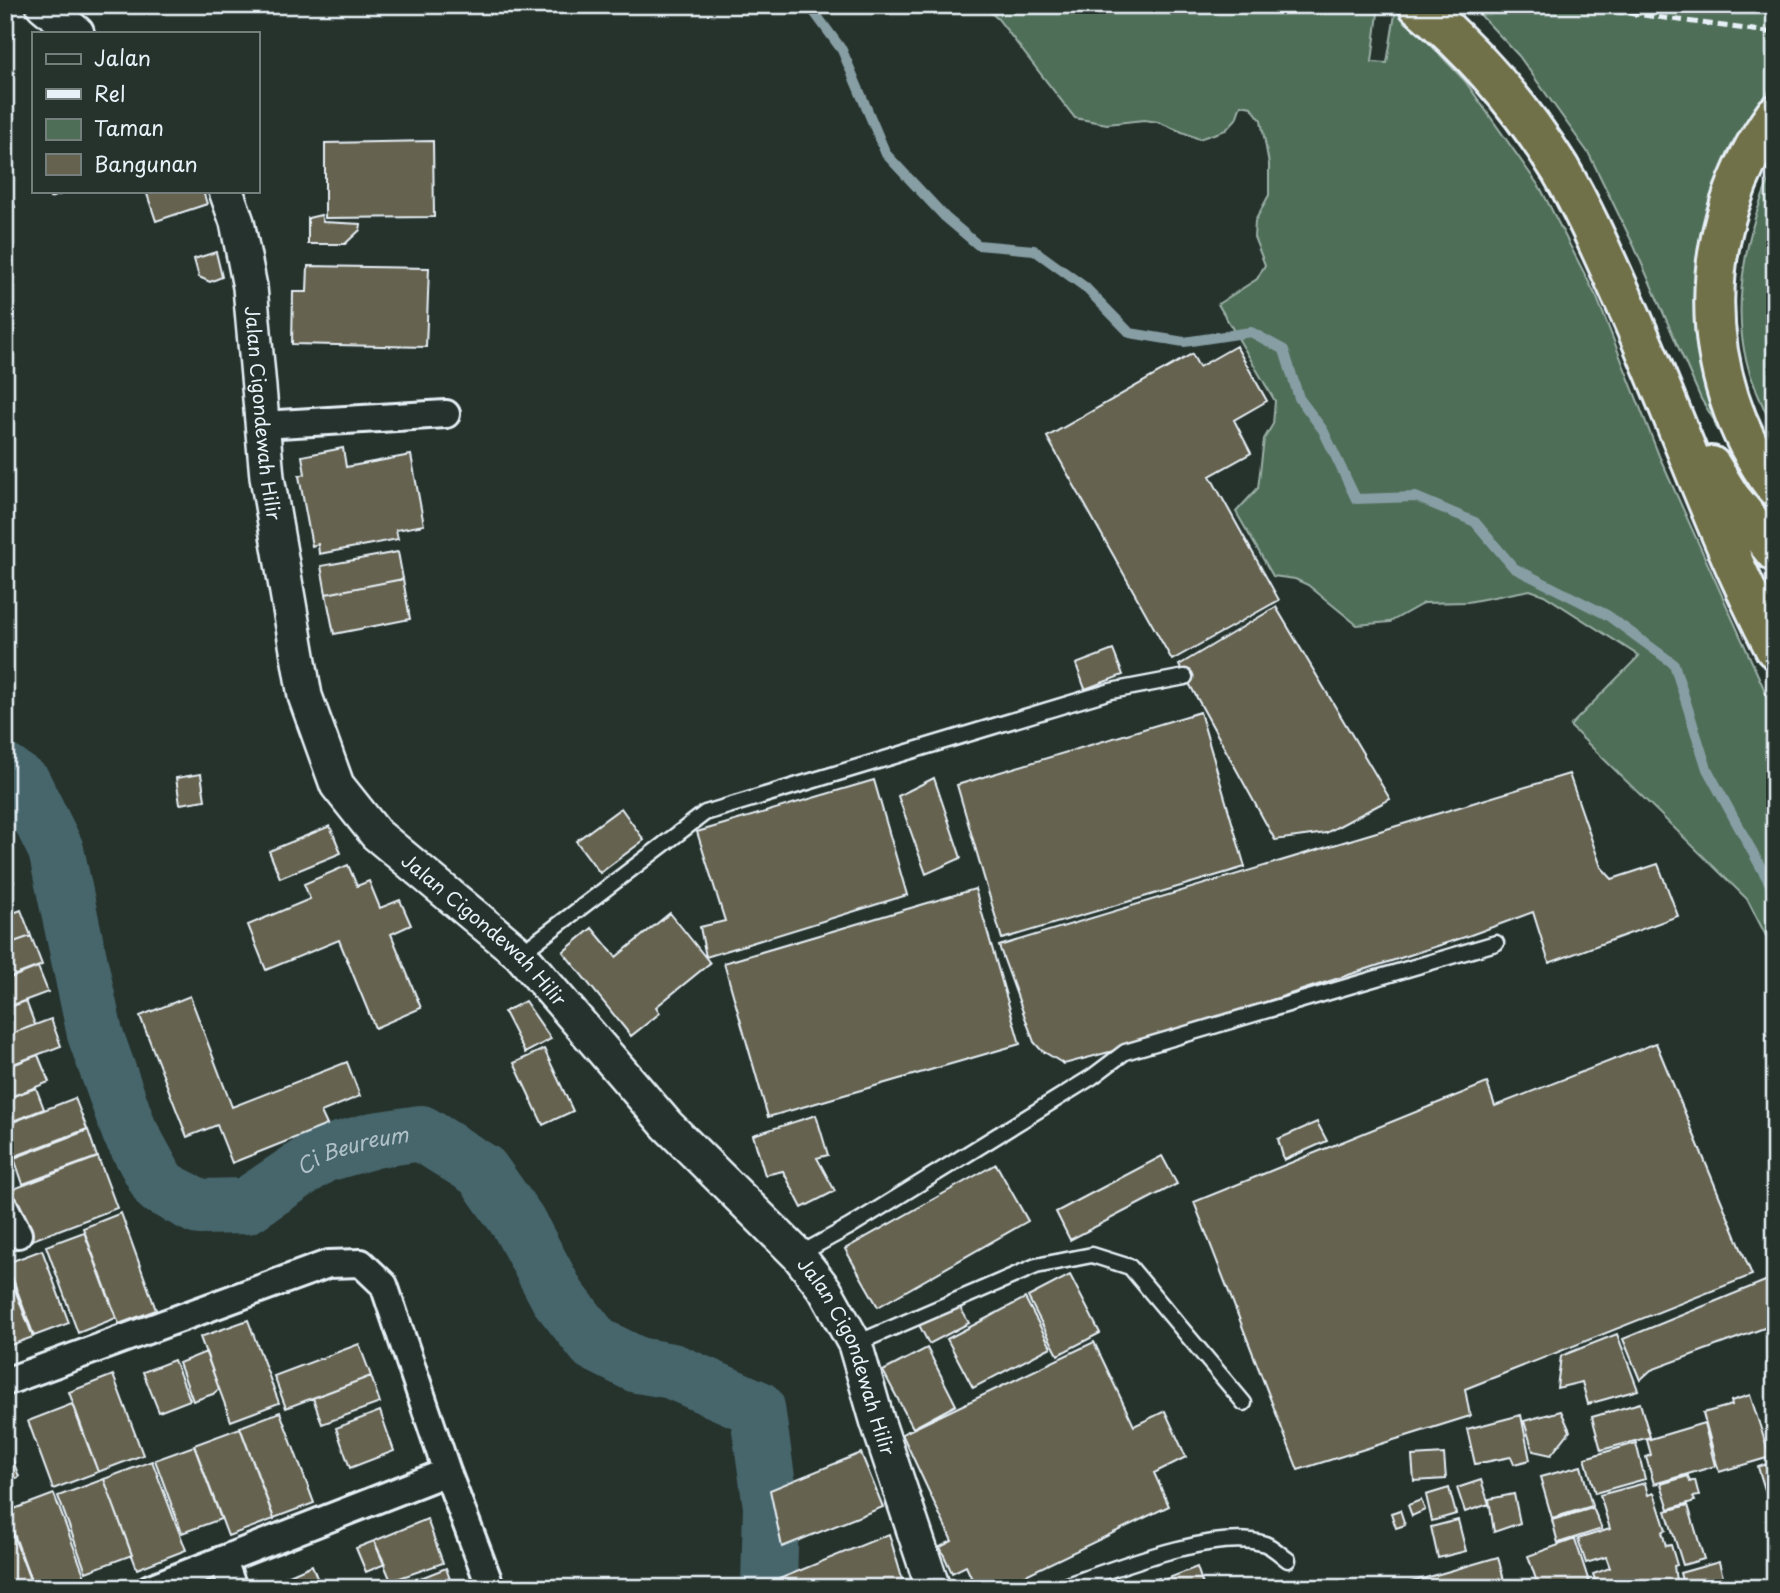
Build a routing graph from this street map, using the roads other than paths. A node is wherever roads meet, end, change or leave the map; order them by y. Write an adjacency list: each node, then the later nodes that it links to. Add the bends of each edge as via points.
1 (43, 5): 3 (street)
2 (1418, 5): 6 (highway, via 1472,56 1538,136 1583,211)
3 (77, 32)
4 (1775, 116): 9 (highway, via 1741,172 1726,216 1715,268 1713,315 1718,358 1731,403)
5 (226, 192): 8 (street, Jalan Cigondewah Hilir, via 250,287)
6 (1642, 341): 10 (highway, via 1703,455); 11 (highway, via 1722,536)
7 (446, 414): 8 (street)
8 (262, 425): 14 (street, Jalan Cigondewah Hilir, via 306,696 337,785 376,834)
9 (1775, 487)
10 (1775, 552)
11 (1775, 649)
12 (1185, 677): 14 (lane, via 1111,691 705,813)
13 (1496, 943): 17 (lane, via 1125,1052)
14 (520, 954): 17 (street, Jalan Cigondewah Hilir, via 667,1125)
15 (5, 1208): 16 (street)
16 (18, 1234)
17 (798, 1255): 18 (street, Jalan Cigondewah Hilir, via 825,1290)
18 (855, 1344): 20 (lane, via 1036,1266 1092,1255 1130,1267); 27 (street, Jalan Cigondewah Hilir)
19 (5, 1382): 21 (street, via 328,1264 361,1263 384,1284)
20 (1244, 1403)
21 (447, 1472): 22 (street); 26 (street)
22 (222, 1560): 24 (street); 25 (street)
23 (1288, 1560): 28 (lane, via 1266,1544 1239,1540 1186,1546)
24 (150, 1588)
25 (233, 1588)
26 (491, 1588)
27 (933, 1588)
28 (1059, 1588)

